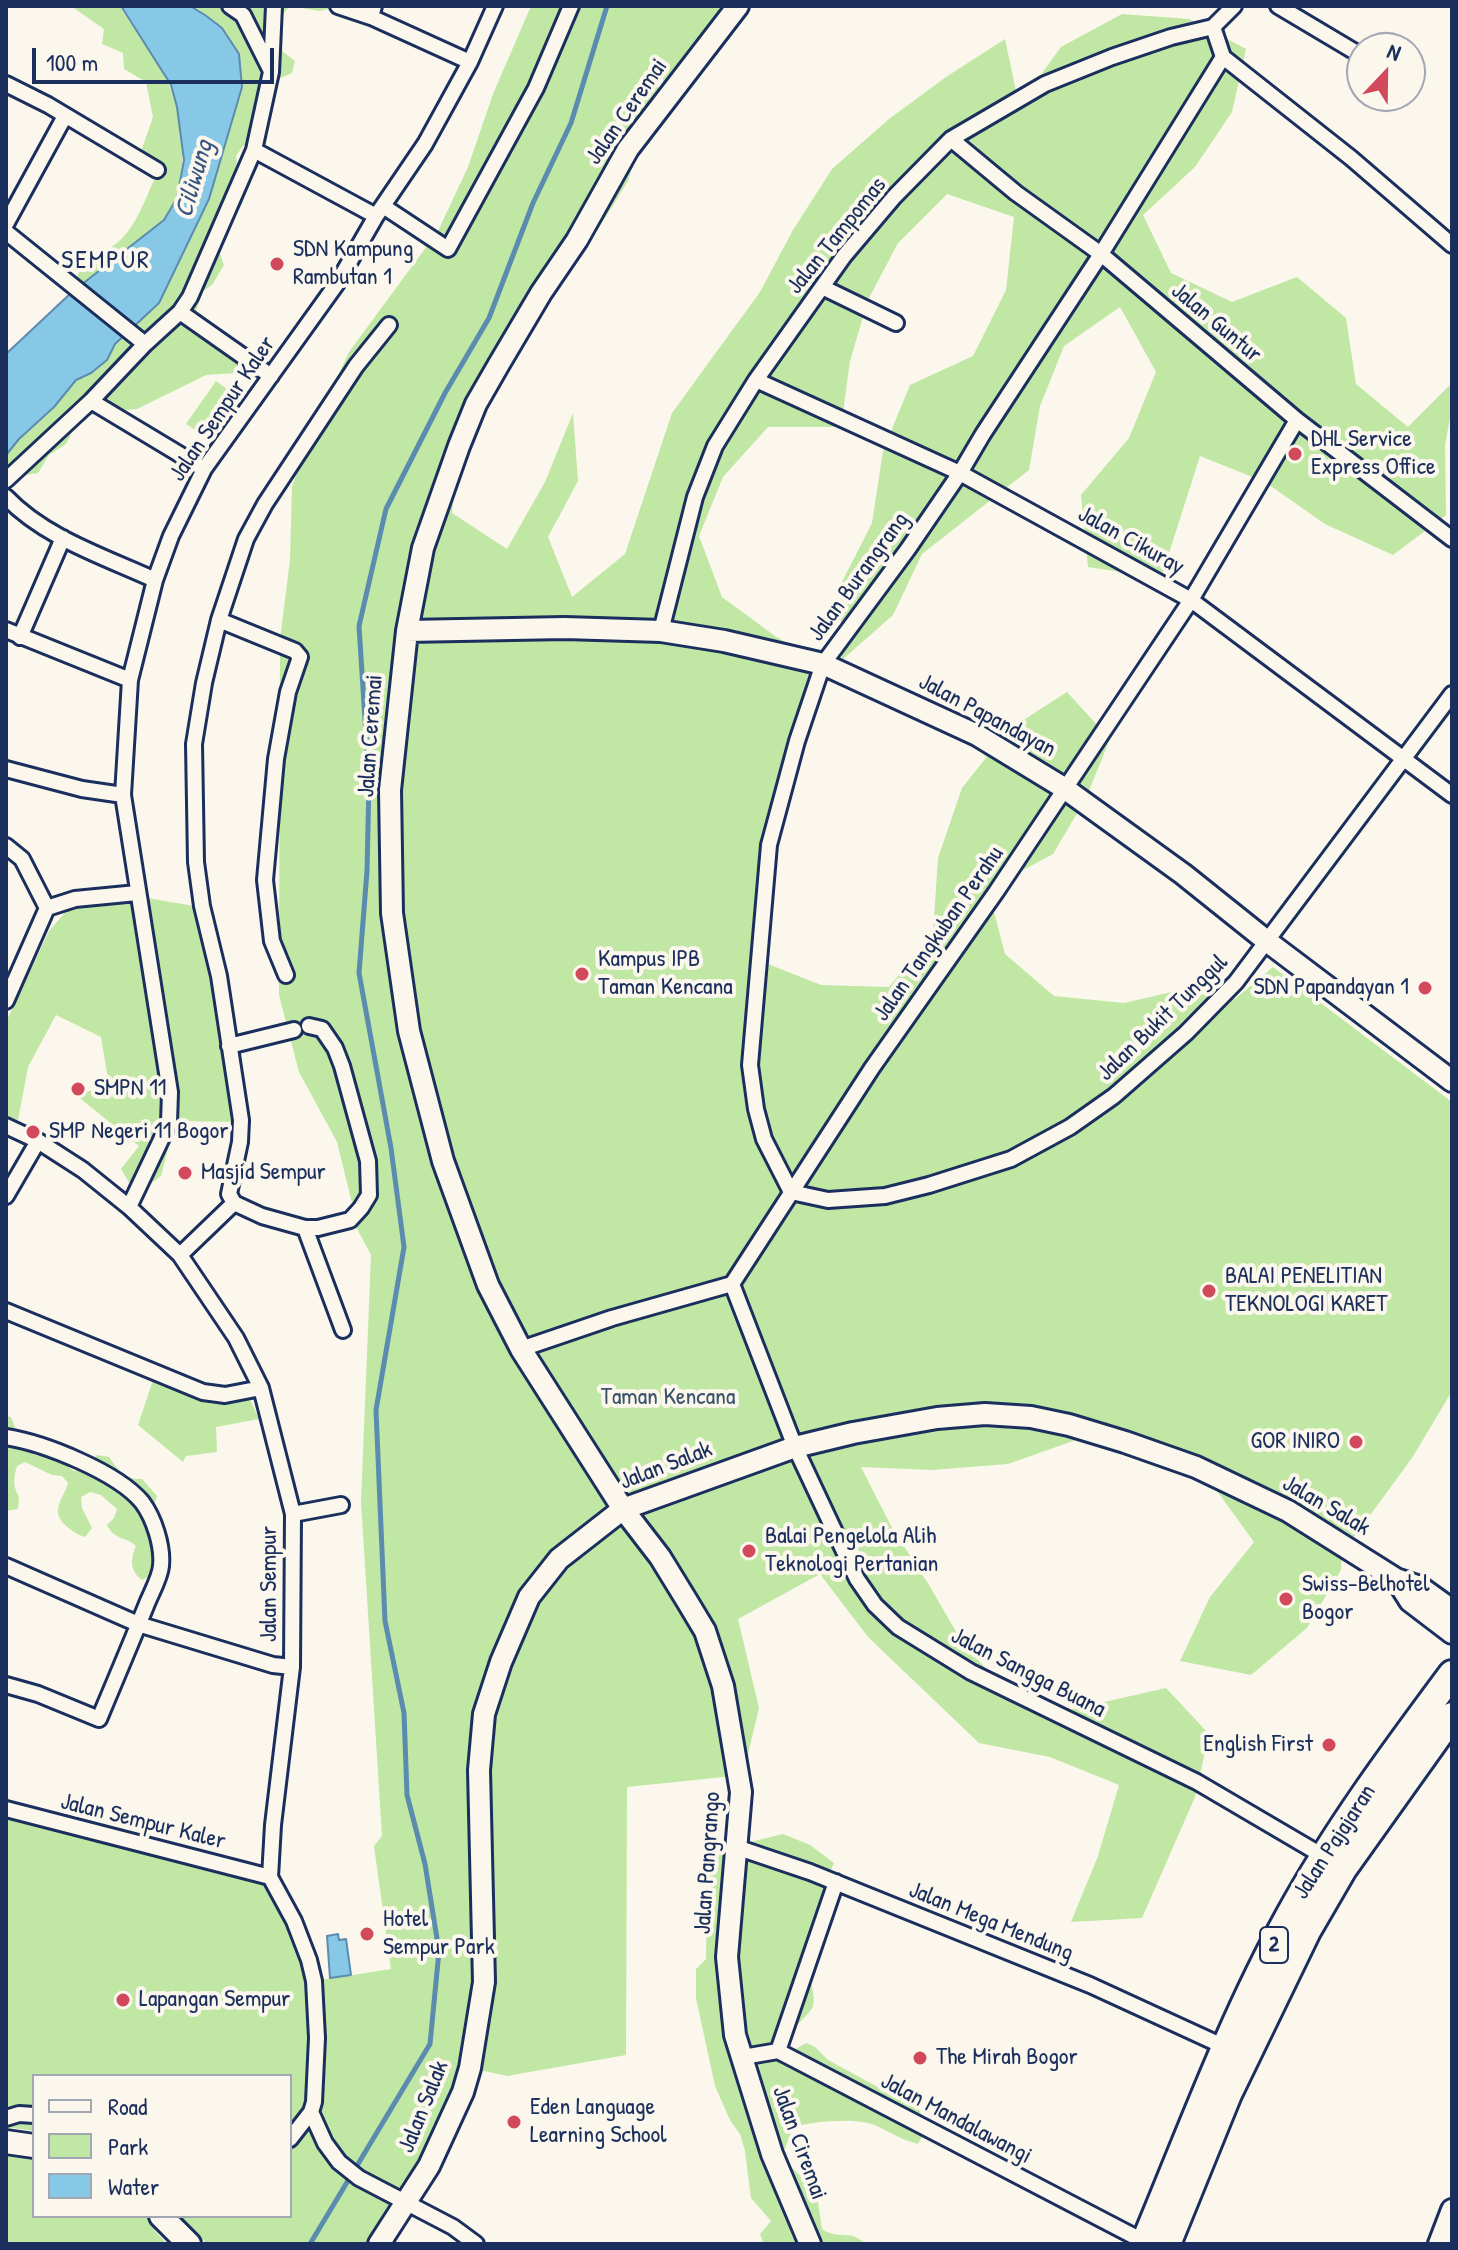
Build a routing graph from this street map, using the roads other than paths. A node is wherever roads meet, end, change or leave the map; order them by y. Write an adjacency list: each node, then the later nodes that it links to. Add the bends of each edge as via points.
1 (230, 6): 14 (street, via 243,15)
2 (274, 6): 14 (street)
3 (338, 6): 9 (street)
4 (495, 6): 13 (street, Jalan Sempur Kaler)
5 (571, 6): 20 (street, via 536,88 448,249)
6 (738, 6): 43 (street, Jalan Ceremai, via 628,149 476,404 423,548)
7 (1234, 6): 10 (street)
8 (1278, 6): 11 (street)
9 (372, 12): 13 (street)
10 (1213, 27): 12 (street); 17 (street, Jalan Tampomas, via 1126,52 1045,84)
11 (1346, 46)
12 (1223, 57): 23 (street); 24 (street, Jalan Burangrang)
13 (470, 62): 20 (street, Jalan Sempur Kaler, via 425,144)
14 (271, 72): 18 (street)
15 (6, 84): 16 (street)
16 (65, 116): 19 (street); 21 (street)
17 (951, 139): 24 (street, Jalan Guntur); 25 (street, Jalan Tampomas, via 863,232)
18 (254, 150): 20 (street); 26 (street)
19 (157, 170)
20 (379, 211): 30 (street, Jalan Sempur Kaler, via 338,282)
21 (6, 224)
22 (6, 232): 29 (street)
23 (1452, 245)
24 (1101, 254): 33 (street, Jalan Guntur); 35 (street, Jalan Burangrang)
25 (822, 287): 27 (street); 31 (street, Jalan Tampomas)
26 (180, 312): 29 (street); 30 (street)
27 (896, 323)
28 (389, 325): 42 (street, via 265,504 246,539)
29 (139, 339): 32 (street)
30 (271, 376): 34 (street, Jalan Sempur Kaler)
31 (756, 380): 35 (street, Jalan Cikuray); 44 (street, Jalan Tampomas, via 715,446 695,497)
32 (91, 401): 34 (street); 36 (street)
33 (1297, 420): 39 (street, Jalan Guntur); 41 (street, Jalan Tangkuban Perahu)
34 (204, 469): 40 (street, Jalan Sempur Kaler)
35 (960, 473): 41 (street, Jalan Cikuray); 46 (street, Jalan Burangrang)
36 (6, 480)
37 (6, 497): 38 (street, via 20,512)
38 (63, 538): 40 (street); 45 (street)
39 (1452, 539)
40 (155, 580): 47 (street, Jalan Sempur Kaler)
41 (1191, 600): 49 (street, Jalan Cikuray); 51 (street, Jalan Tangkuban Perahu)
42 (219, 620): 59 (street, via 300,657 276,759 265,880 272,941); 61 (street, via 194,744 194,809 202,906)
43 (407, 631): 44 (street, Jalan Papandayan); 74 (street, Jalan Ceremai, via 390,790 392,913 409,1031 443,1161 488,1285)
44 (661, 631): 46 (street, Jalan Papandayan)
45 (10, 633): 47 (street)
46 (823, 664): 51 (street, Jalan Papandayan, via 977,735); 65 (street, Jalan Burangrang, via 769,845 750,1065 764,1139)
47 (130, 680): 52 (street, Jalan Sempur Kaler)
48 (1452, 694): 49 (street, Jalan Bukit Tunggul)
49 (1405, 760): 53 (street, Jalan Cikuray); 57 (street, Jalan Bukit Tunggul)
50 (6, 769): 52 (street)
51 (1064, 788): 57 (street, Jalan Papandayan); 65 (street, Jalan Tangkuban Perahu)
52 (123, 795): 55 (street, Jalan Sempur Kaler)
53 (1452, 795)
54 (6, 846): 56 (street, via 22,859)
55 (137, 893): 56 (street, via 75,899); 68 (street, Jalan Sempur Kaler, via 170,1092 169,1123)
56 (47, 908): 58 (street)
57 (1268, 942): 62 (street, Jalan Papandayan); 65 (street, Jalan Bukit Tunggul, via 1207,1013 1114,1096 1011,1159 885,1196 828,1200)
58 (12, 970): 60 (street)
59 (286, 975)
60 (6, 1001)
61 (229, 1046): 67 (street, via 241,1120 229,1194); 69 (street, via 301,1028 322,1029 335,1048 364,1143 371,1187 350,1220)
62 (1452, 1081)
63 (6, 1126): 64 (street, Jalan Sempur)
64 (38, 1141): 66 (street); 68 (street, Jalan Sempur)
65 (791, 1192): 71 (street, Jalan Tangkuban Perahu)
66 (6, 1196)
67 (234, 1203): 69 (street); 70 (street)
68 (129, 1207): 70 (street, Jalan Sempur)
69 (305, 1228): 73 (street)
70 (180, 1255): 75 (street, Jalan Sempur, via 236,1338)
71 (732, 1284): 74 (street); 77 (street, Jalan Sangga Buana)
72 (6, 1311): 75 (street, via 203,1392 225,1395)
73 (343, 1330)
74 (521, 1349): 79 (street, Jalan Ceremai)
75 (261, 1388): 80 (street, Jalan Sempur)
76 (6, 1437): 84 (street, via 55,1450 102,1473 143,1503 159,1539 161,1567)
77 (795, 1447): 79 (street, Jalan Salak); 82 (street, Jalan Salak, via 909,1423 985,1414 1069,1425 1196,1467 1288,1511); 92 (street, Jalan Sangga Buana, via 857,1579 898,1627 1009,1692 1197,1782)
78 (341, 1505): 80 (street)
79 (623, 1509): 91 (street, Jalan Pangrango, via 705,1631 723,1686 741,1792); 104 (street, Jalan Salak, via 559,1559 529,1597 484,1714 479,1770 484,1982 463,2092 429,2166)
80 (293, 1514): 86 (street, Jalan Sempur)
81 (6, 1566): 84 (street)
82 (1396, 1579): 83 (street, Jalan Salak, via 1420,1587); 85 (street, Jalan Salak, via 1410,1601)
83 (1452, 1610)
84 (138, 1624): 86 (street); 88 (street, via 99,1719)
85 (1452, 1633)
86 (292, 1667): 93 (street, Jalan Sempur)
87 (1452, 1674): 92 (highway, Jalan Pajajaran / 2)
88 (6, 1685)
89 (1452, 1716): 107 (highway, Jalan Pajajaran / 2, via 1343,1869 1307,1931)
90 (6, 1809): 93 (street, Jalan Sempur Kaler)
91 (736, 1847): 94 (street, Jalan Mega Mendung); 97 (street, Jalan Pangrango, via 727,1957 735,2035)
92 (1323, 1856): 95 (highway, Jalan Pajajaran / 2)
93 (270, 1877): 98 (street, via 294,1921 314,1981 316,2086)
94 (836, 1882): 95 (street, Jalan Mega Mendung, via 1090,1985); 96 (street)
95 (1225, 2047): 107 (highway, Jalan Pajajaran / 2)
96 (778, 2051): 97 (street); 107 (street, Jalan Mandalawangi)
97 (743, 2057): 111 (street, Jalan Ciremai, via 772,2154)
98 (311, 2112): 101 (street); 104 (street, via 339,2162)
99 (32, 2115): 100 (street)
100 (6, 2118)
101 (292, 2136)
102 (6, 2142): 103 (main road)
103 (32, 2146)
104 (405, 2201): 109 (street, Jalan Salak); 110 (street)
105 (1452, 2210): 112 (street)
106 (163, 2218): 108 (main road)
107 (1152, 2243)
108 (189, 2244)
109 (379, 2244)
110 (476, 2244)
111 (810, 2244)
112 (1439, 2244)

